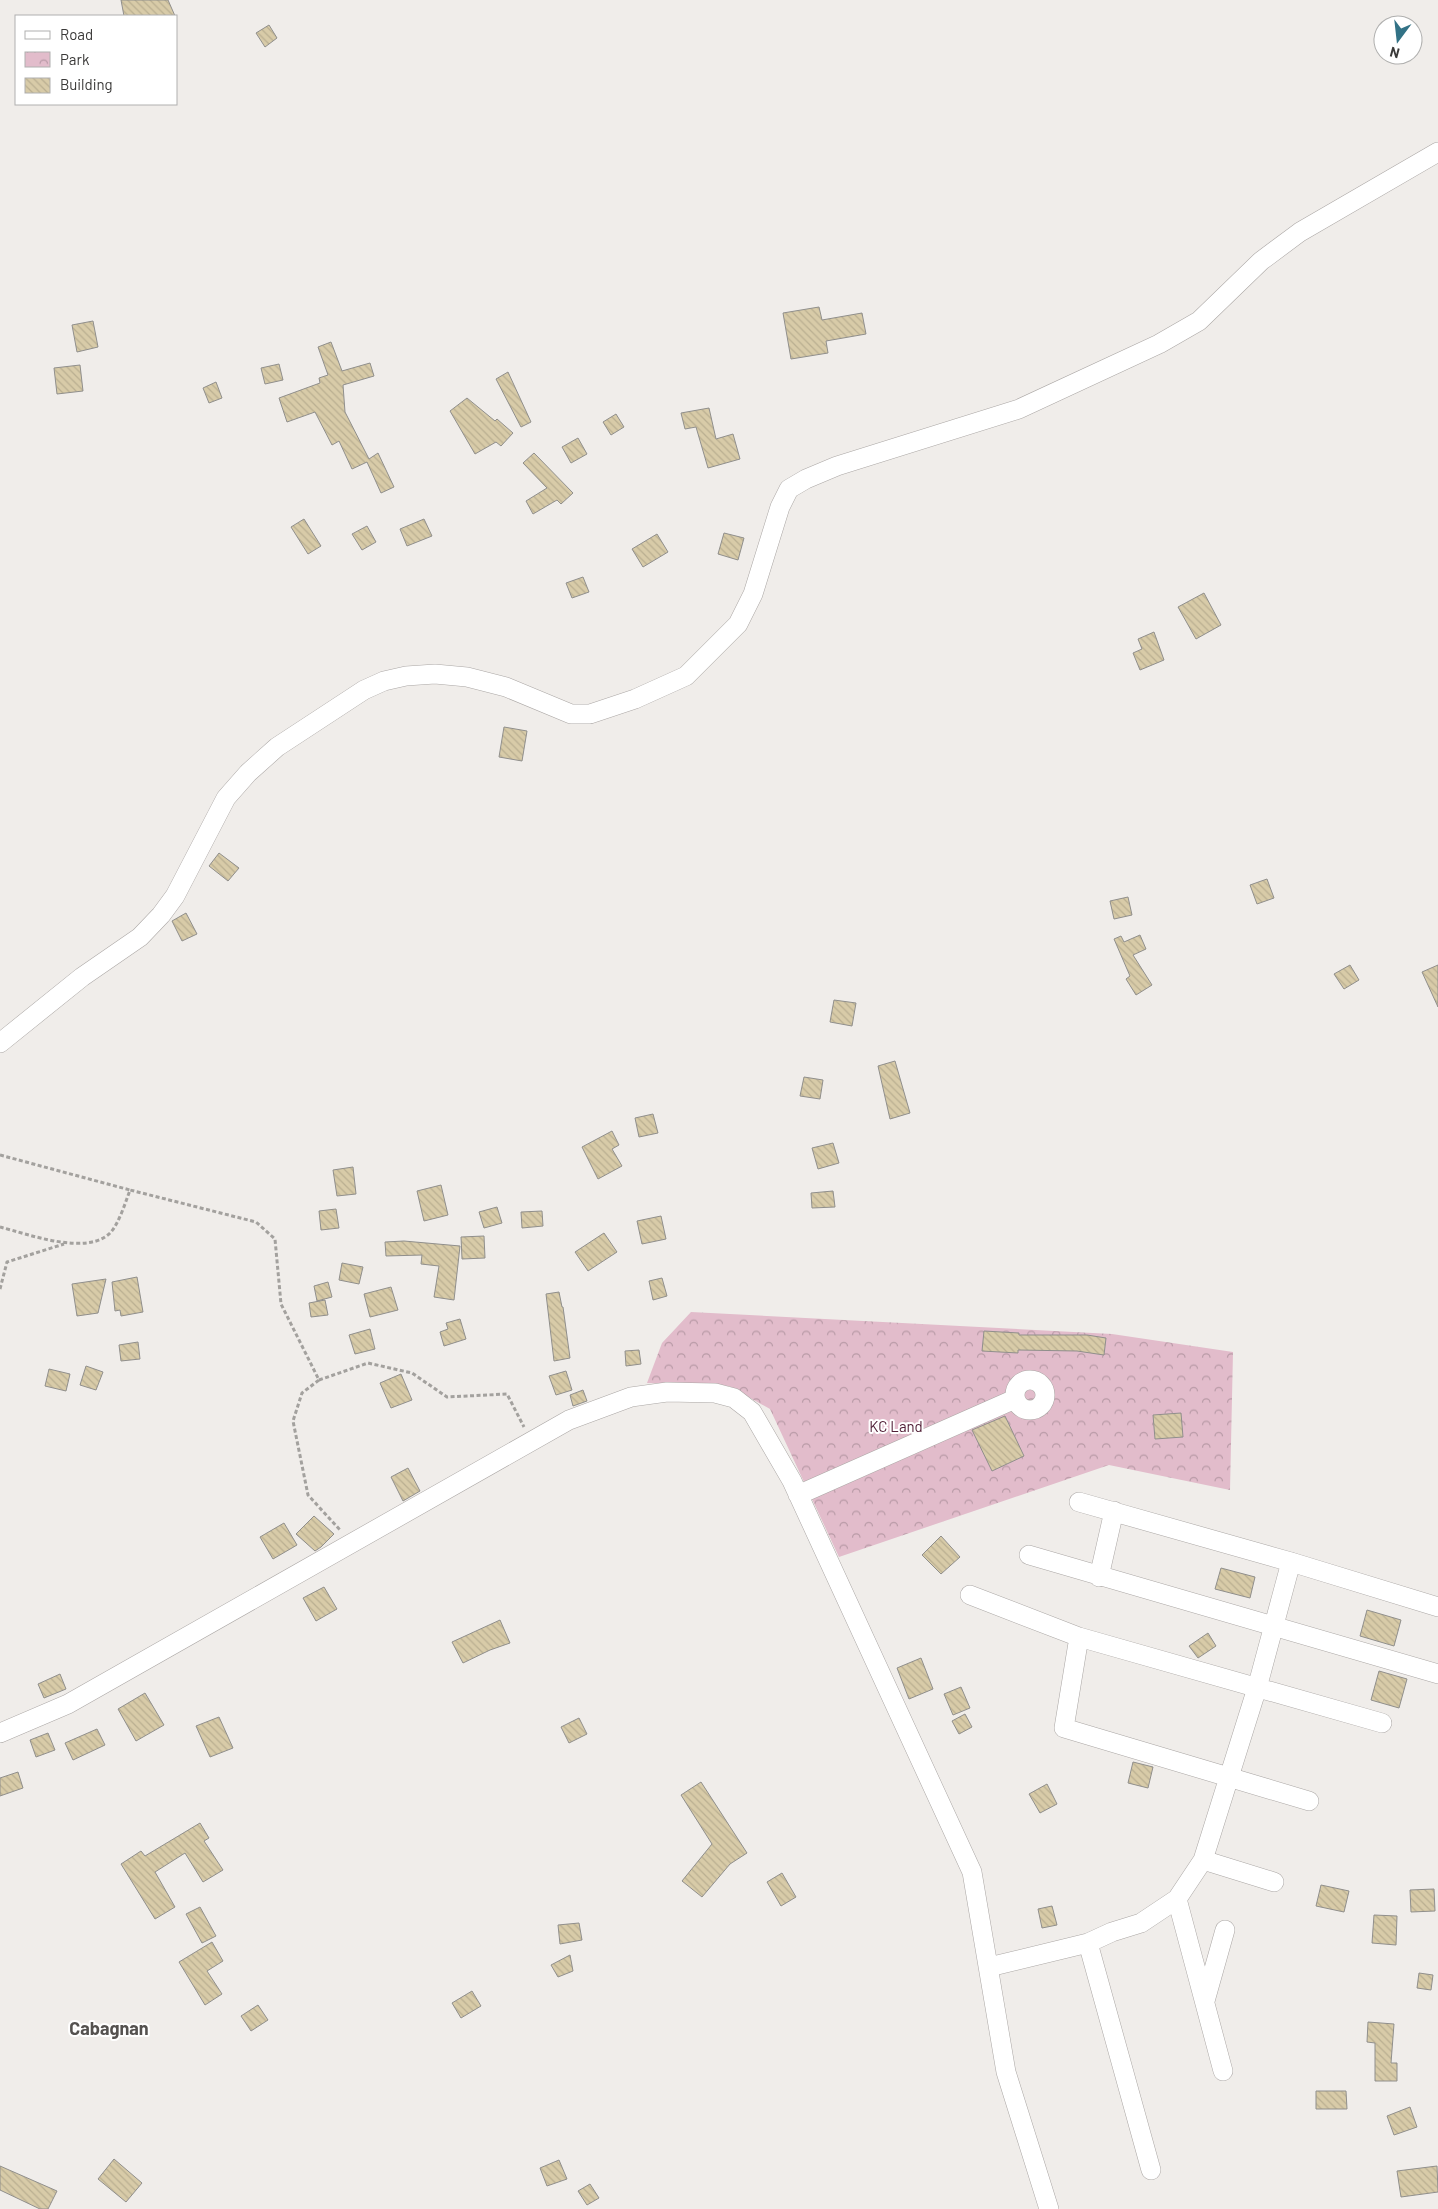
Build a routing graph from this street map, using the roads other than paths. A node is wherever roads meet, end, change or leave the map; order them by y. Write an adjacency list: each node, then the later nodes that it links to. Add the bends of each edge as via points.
1 (1438, 152): 2 (street, via 1300,232 1261,261 1199,320 1159,344 1019,409 837,466 789,489 738,624 686,676 635,699 590,714 571,714 506,687 467,677 406,676 364,690 277,747 248,773 226,798 175,896 140,937 82,977)
2 (0, 1043)
3 (1016, 1398): 4 (street)
4 (798, 1495): 17 (street, via 752,1412 734,1398 715,1393 667,1392 631,1397 569,1420 68,1704); 25 (street, via 972,1872)
5 (1080, 1502): 6 (street)
6 (1114, 1511): 8 (street); 9 (street)
7 (1029, 1555): 9 (street)
8 (1291, 1562): 11 (street); 12 (street)
9 (1099, 1577): 12 (street)
10 (970, 1595): 13 (street)
11 (1438, 1606)
12 (1272, 1627): 14 (street); 15 (street)
13 (1079, 1637): 15 (street); 18 (street, via 1064,1728)
14 (1438, 1674)
15 (1257, 1688): 16 (street); 18 (street)
16 (1382, 1723)
17 (0, 1733)
18 (1229, 1776): 19 (street); 20 (street)
19 (1309, 1801)
20 (1203, 1860): 21 (street); 22 (street)
21 (1274, 1882)
22 (1176, 1898): 24 (street, via 1141,1922); 26 (street)
23 (1224, 1930): 26 (street)
24 (1088, 1943): 25 (street); 28 (street)
25 (989, 1968): 29 (street, via 1006,2072)
26 (1205, 2002): 27 (street)
27 (1223, 2071)
28 (1151, 2170)
29 (1049, 2209)

